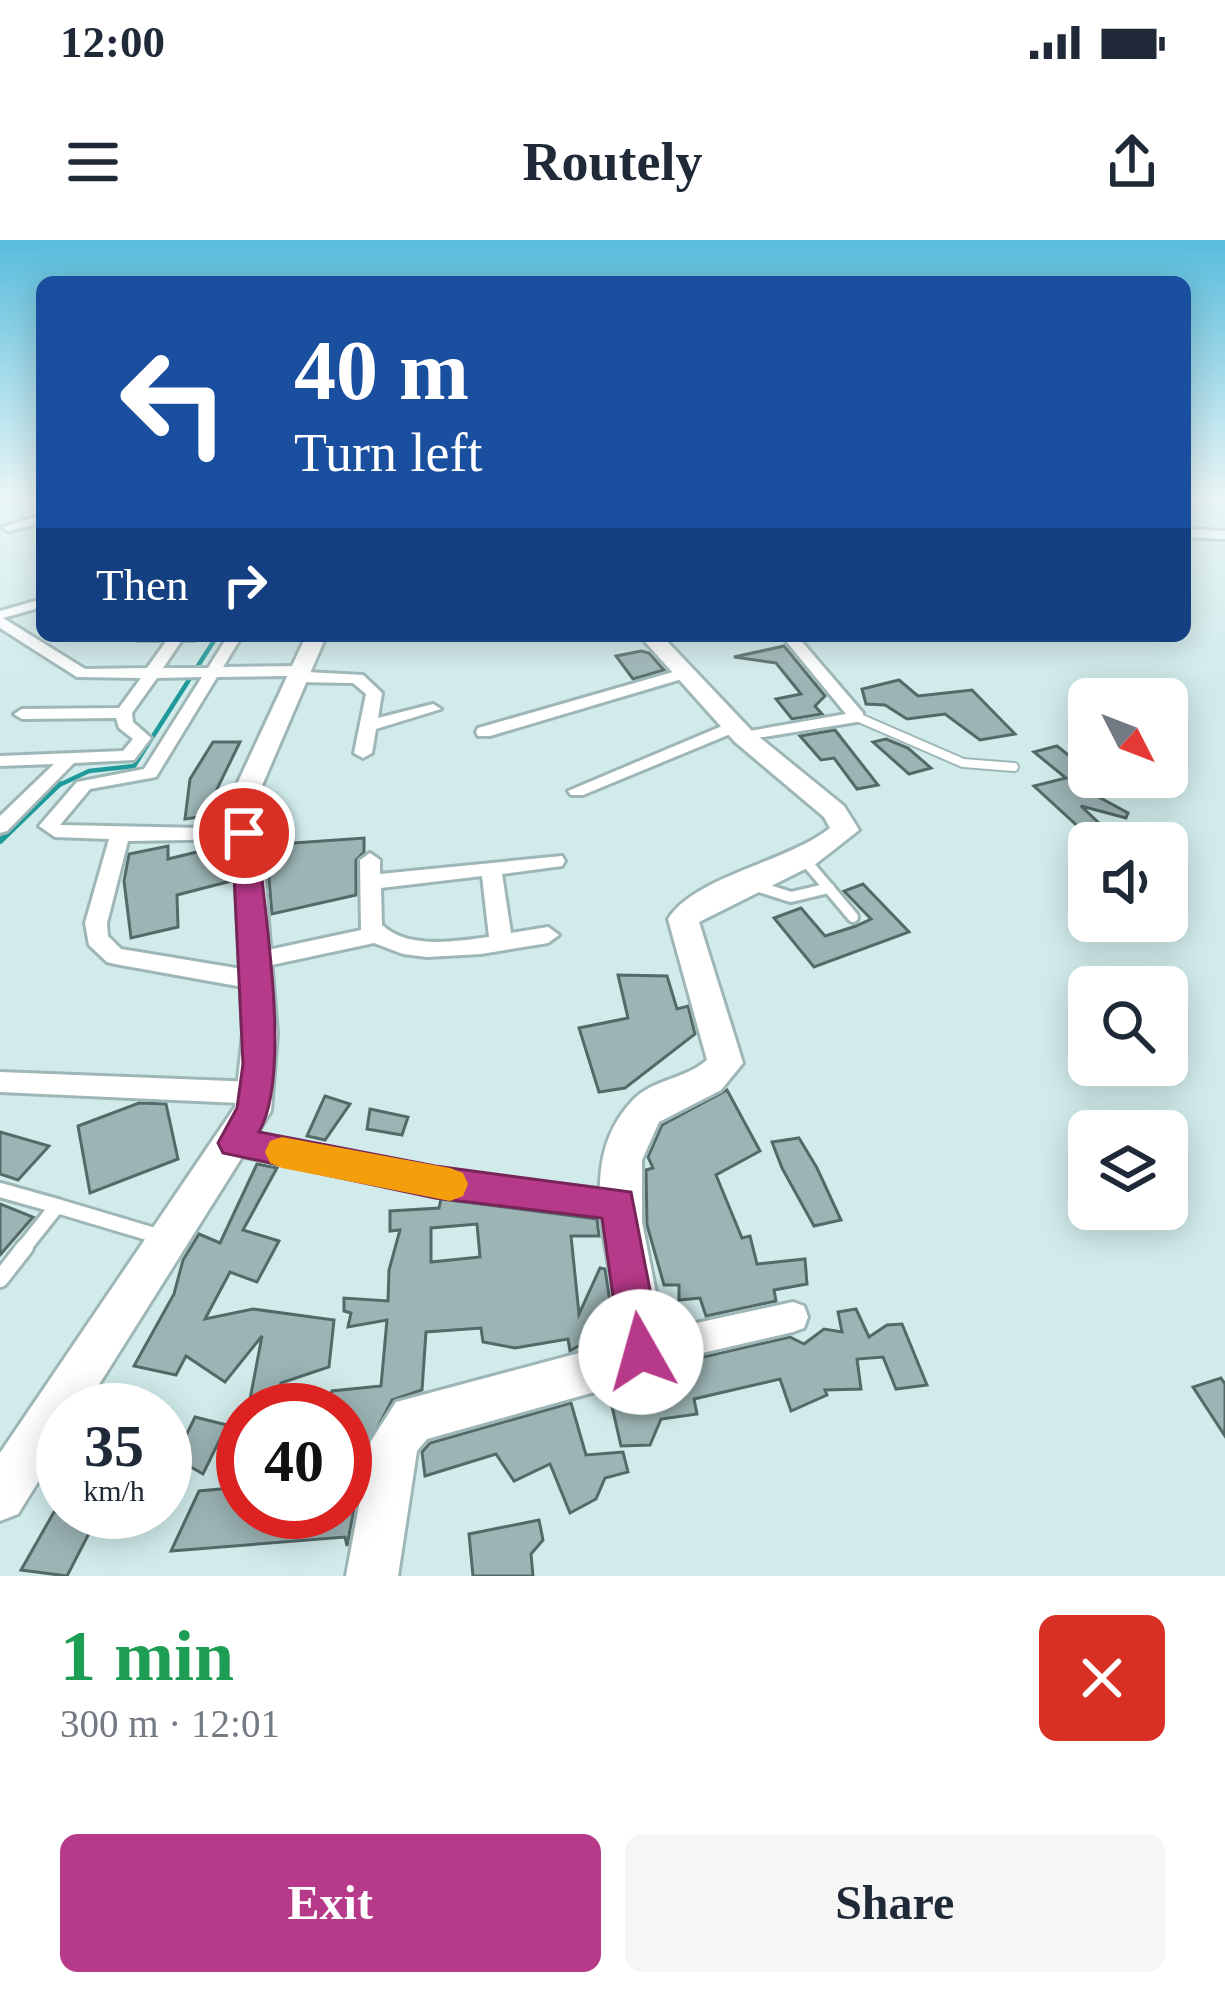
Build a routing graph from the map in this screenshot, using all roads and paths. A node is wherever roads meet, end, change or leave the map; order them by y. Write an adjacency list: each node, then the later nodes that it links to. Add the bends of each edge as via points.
1 (36, 605): 2 (street)
2 (0, 618): 3 (street)
3 (34, 637)
4 (40, 642): 10 (street, via 82,674)
5 (174, 642): 10 (street)
6 (229, 642): 11 (street)
7 (313, 642): 12 (street)
8 (656, 642): 13 (street)
9 (794, 642): 20 (street)
10 (156, 671): 11 (street); 14 (street)
11 (202, 671): 12 (street); 29 (street, via 150,773)
12 (298, 674): 15 (street, via 357,678 374,693); 34 (street, via 248,779)
13 (687, 674): 23 (street); 24 (street)
14 (142, 688): 17 (street); 18 (street)
15 (373, 703): 21 (street); 22 (street)
16 (433, 709): 21 (street)
17 (87, 713): 18 (street); 19 (street)
18 (124, 713): 29 (street, via 142,738)
19 (22, 714)
20 (856, 717): 24 (street); 28 (lane, via 963,763)
21 (400, 718): 22 (street)
22 (368, 726): 25 (street)
23 (484, 731)
24 (739, 731): 30 (street); 35 (street, via 844,824 836,839)
25 (363, 753)
26 (68, 760): 27 (street); 29 (street); 31 (street)
27 (0, 761)
28 (1014, 767)
29 (119, 768): 33 (street, via 77,785 49,826)
30 (577, 791)
31 (9, 805): 32 (street)
32 (0, 826)
33 (124, 833): 34 (street); 44 (street, via 96,922 104,948 116,956)
34 (244, 833): 44 (street)
35 (804, 859): 38 (street); 39 (lane)
36 (555, 860): 37 (street)
37 (491, 868): 41 (street, via 372,871); 43 (street)
38 (753, 885): 39 (lane, via 801,897); 49 (street, via 698,905 683,920 725,1063 715,1077 646,1111 626,1154)
39 (829, 888): 40 (lane)
40 (853, 917)
41 (375, 935): 43 (street, via 399,947); 44 (street)
42 (548, 935): 43 (street)
43 (501, 942)
44 (254, 970): 46 (street)
45 (0, 1082): 46 (street)
46 (259, 1093): 47 (street)
47 (235, 1143): 49 (street, via 435,1182); 51 (street)
48 (0, 1190): 50 (lane)
49 (618, 1204): 54 (street)
50 (57, 1206): 51 (lane); 52 (lane)
51 (170, 1240): 55 (street)
52 (0, 1280)
53 (793, 1317): 54 (street)
54 (641, 1352): 56 (street, via 628,1366 413,1419 395,1441)
55 (0, 1496)
56 (372, 1576)

